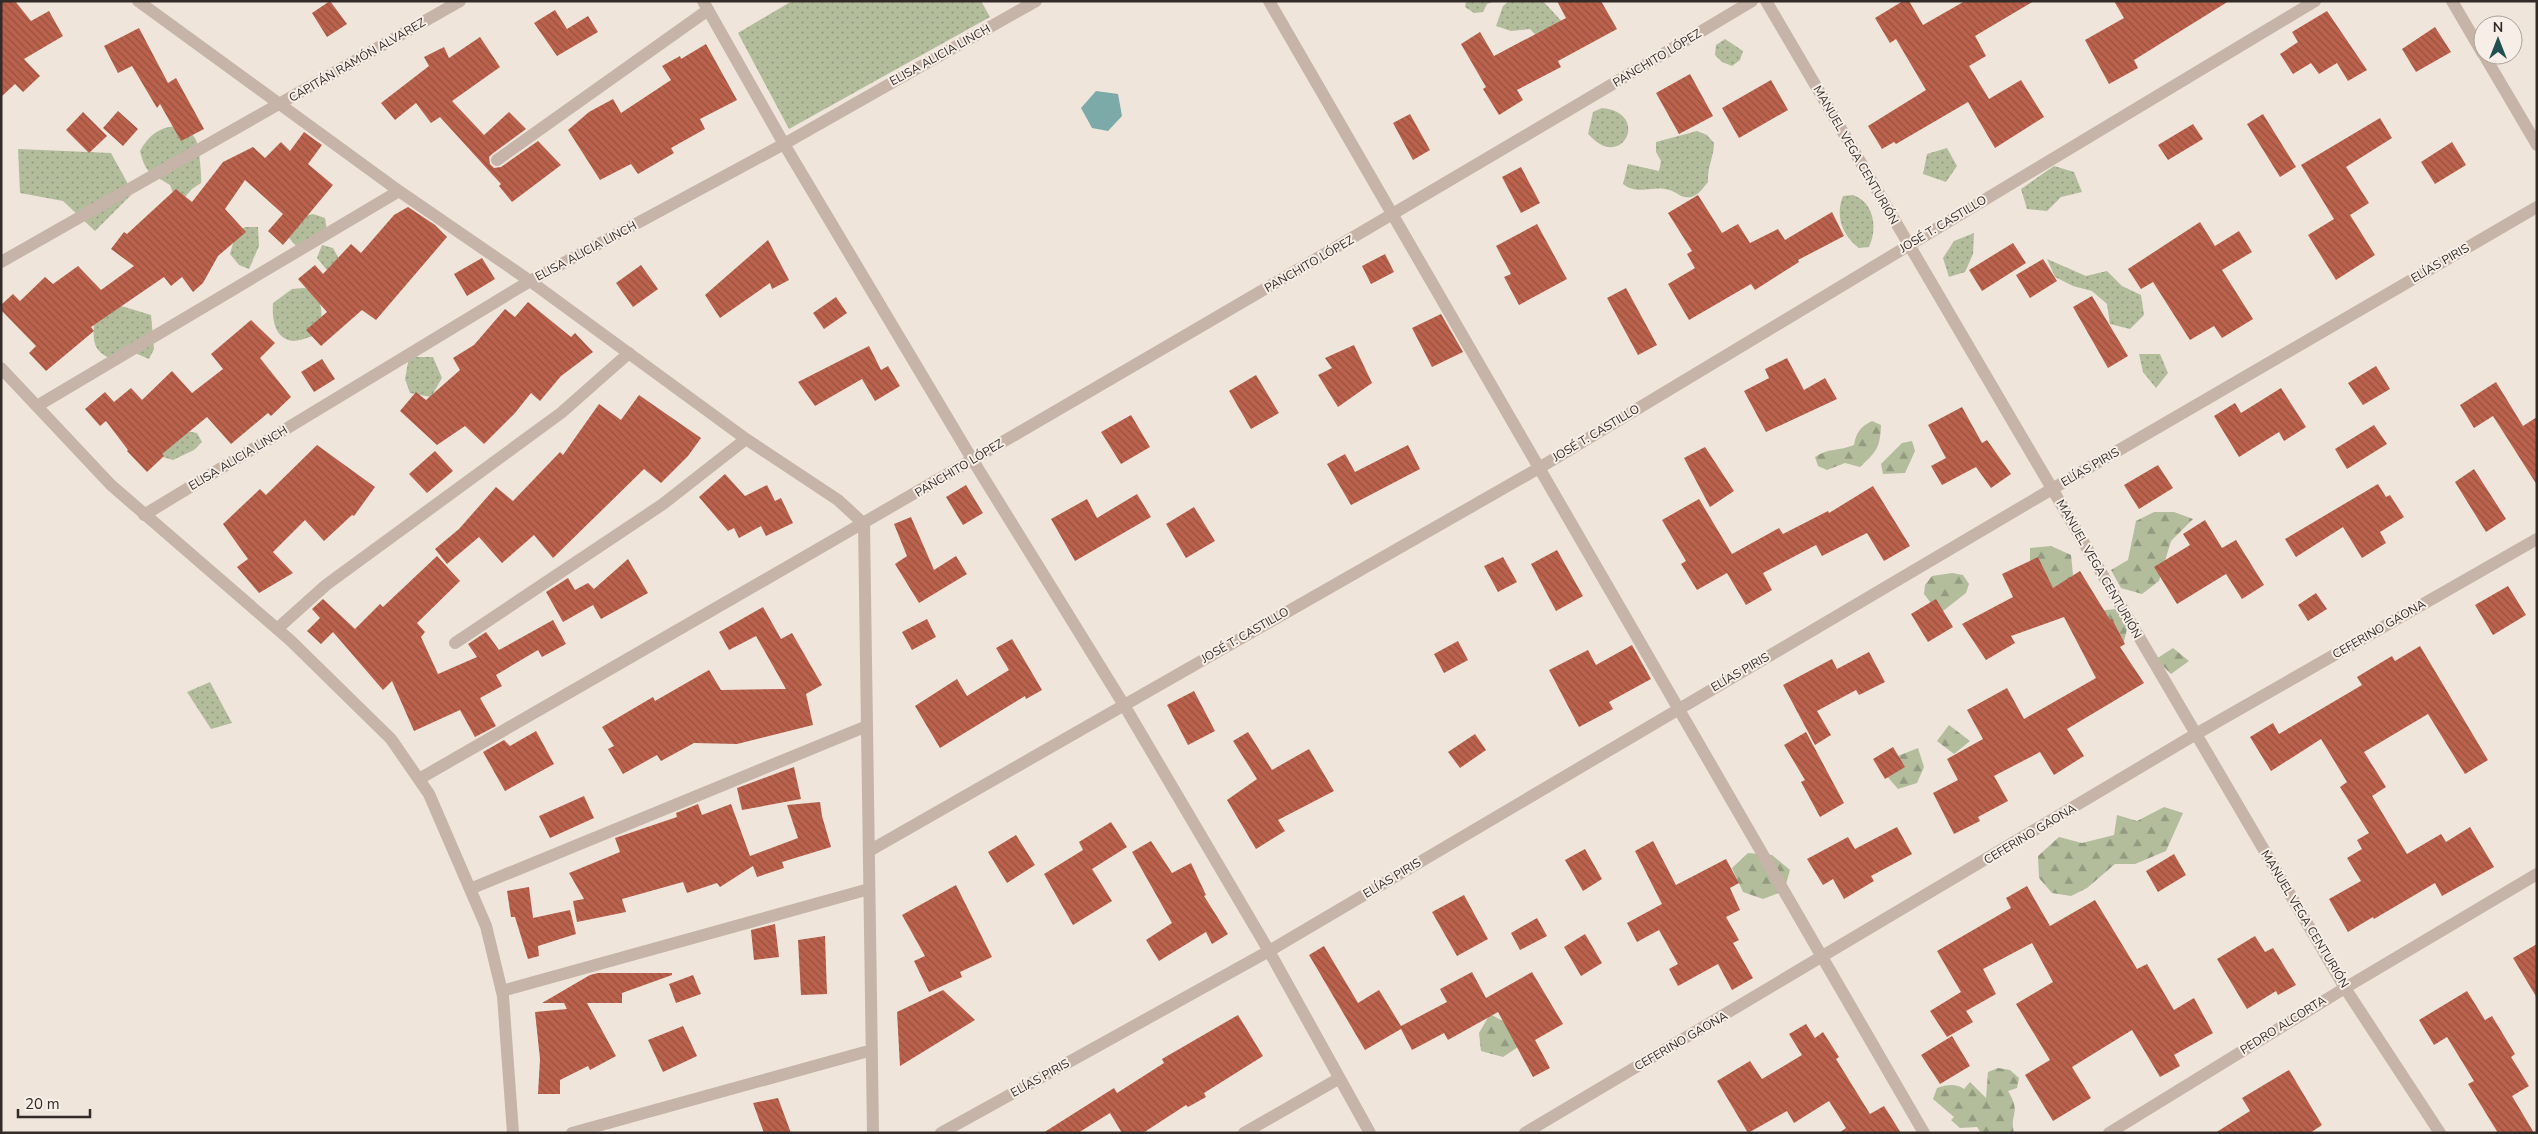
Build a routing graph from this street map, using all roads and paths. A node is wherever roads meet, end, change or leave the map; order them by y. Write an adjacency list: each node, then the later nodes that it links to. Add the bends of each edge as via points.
1 (138, 1): 12 (street)
2 (460, 1): 12 (street, CAPITÁN RAMÓN ALVAREZ)
3 (1036, 1): 13 (street, ELISA ALICIA LINCH)
4 (1269, 1): 18 (street)
5 (1752, 1): 18 (street, PANCHITO LÓPEZ)
6 (1766, 1): 19 (street, MANUEL VEGA CENTURIÓN)
7 (2315, 1): 19 (street, JOSÉ T. CASTILLO)
8 (2452, 1): 10 (street)
9 (706, 6): 13 (street); 15 (street)
10 (2473, 38)
11 (2489, 65): 14 (street)
12 (279, 104): 16 (street); 20 (street, CAPITÁN RAMÓN ALVAREZ)
13 (784, 144): 21 (street, ELISA ALICIA LINCH); 26 (street)
14 (2537, 145)
15 (497, 160)
16 (399, 191): 21 (street); 24 (street)
17 (2537, 207): 28 (street, ELÍAS PIRIS)
18 (1393, 215): 26 (street, PANCHITO LÓPEZ); 27 (street)
19 (1908, 244): 27 (street, JOSÉ T. CASTILLO); 28 (street, MANUEL VEGA CENTURIÓN)
20 (1, 262)
21 (530, 281): 22 (street); 29 (street, ELISA ALICIA LINCH)
22 (629, 353): 25 (street); 32 (street, via 561,413 326,585)
23 (1, 368): 24 (street)
24 (38, 406): 29 (street, via 111,485)
25 (746, 439): 30 (street, via 838,500); 33 (street, via 663,504)
26 (972, 459): 30 (street, PANCHITO LÓPEZ); 34 (street)
27 (1539, 468): 34 (street, JOSÉ T. CASTILLO); 35 (street)
28 (2052, 489): 35 (street, ELÍAS PIRIS); 37 (street, MANUEL VEGA CENTURIÓN)
29 (144, 515): 32 (street)
30 (864, 524): 36 (street); 38 (street, PANCHITO LÓPEZ)
31 (2537, 539): 37 (street, CEFERINO GAONA)
32 (277, 629): 38 (street, via 391,739)
33 (455, 643)
34 (1124, 705): 39 (street, JOSÉ T. CASTILLO); 43 (street)
35 (1679, 708): 43 (street, ELÍAS PIRIS); 44 (street)
36 (867, 726): 39 (street); 41 (street)
37 (2196, 734): 44 (street, CEFERINO GAONA); 45 (street, MANUEL VEGA CENTURIÓN)
38 (419, 779): 41 (street, via 430,794)
39 (869, 851): 42 (street)
40 (2537, 874): 45 (street, PEDRO ALCORTA)
41 (470, 889): 46 (street, via 486,926)
42 (870, 889): 46 (street); 47 (street)
43 (1268, 951): 48 (street); 52 (street, ELÍAS PIRIS)
44 (1823, 958): 55 (street, CEFERINO GAONA); 56 (street)
45 (2345, 988): 57 (street, PEDRO ALCORTA); 58 (street, MANUEL VEGA CENTURIÓN)
46 (502, 991): 49 (street)
47 (872, 1050): 50 (street); 51 (street)
48 (1338, 1079): 53 (street); 54 (street)
49 (513, 1133)
50 (572, 1133)
51 (873, 1133)
52 (942, 1133)
53 (1244, 1133)
54 (1370, 1133)
55 (1525, 1133)
56 (1924, 1133)
57 (2109, 1133)
58 (2440, 1133)

